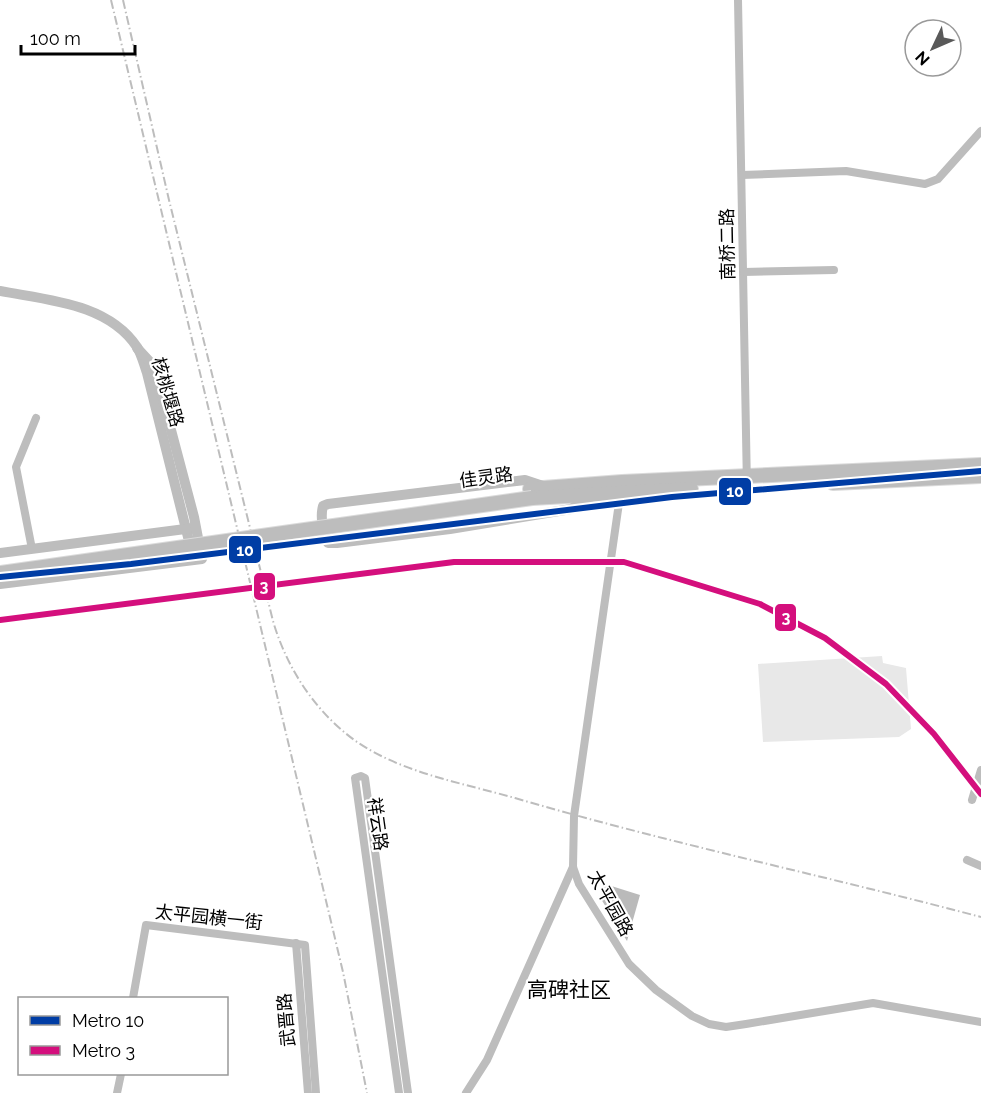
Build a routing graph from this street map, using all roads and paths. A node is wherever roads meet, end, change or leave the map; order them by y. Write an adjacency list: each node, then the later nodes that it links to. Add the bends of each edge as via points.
1 (738, 0): 3 (street, 南桥二路)
2 (981, 131): 3 (street, via 938,179 925,184 846,171)
3 (742, 175): 5 (street, 南桥二路)
4 (834, 270): 5 (street)
5 (744, 272): 10 (street, 南桥二路)
6 (0, 291): 15 (street, 核桃堰路, via 92,311 118,328 137,348)
7 (36, 418): 16 (street, via 16,467)
8 (981, 465): 10 (main road, 佳灵路)
9 (981, 476): 10 (main road, 佳灵路)
10 (748, 482): 12 (main road, 佳灵路)
11 (546, 487): 12 (main road, 佳灵路); 13 (street, via 525,480 328,504 322,506 321,512 325,537 328,543 337,543 450,529 571,509); 14 (main road, 佳灵路)
12 (622, 487): 13 (main road, 佳灵路); 25 (street, 太平园路, via 574,816)
13 (598, 493): 14 (main road, 佳灵路)
14 (531, 494): 18 (main road, 佳灵路); 19 (main road, 佳灵路, bridge)
15 (192, 528): 16 (street); 20 (street, 核桃堰路, via 202,559)
16 (32, 549): 17 (street)
17 (0, 553)
18 (0, 564)
19 (0, 573)
20 (0, 584)
21 (981, 770): 22 (street)
22 (972, 800)
23 (967, 860): 24 (street)
24 (981, 866)
25 (573, 867): 28 (street, 太平园路, via 579,884 629,964 656,990 709,1024 726,1027 873,1003); 35 (street, via 487,1060)
26 (300, 944): 27 (street, 太平园横一街, via 146,926); 31 (street, 武晋路); 32 (street, 武晋路)
27 (133, 997)
28 (981, 1022)
29 (120, 1075): 30 (street)
30 (117, 1093)
31 (308, 1093)
32 (316, 1093)
33 (399, 1093): 34 (street, 祥云路, via 355,778 361,776 365,778)
34 (408, 1093)
35 (466, 1093)

